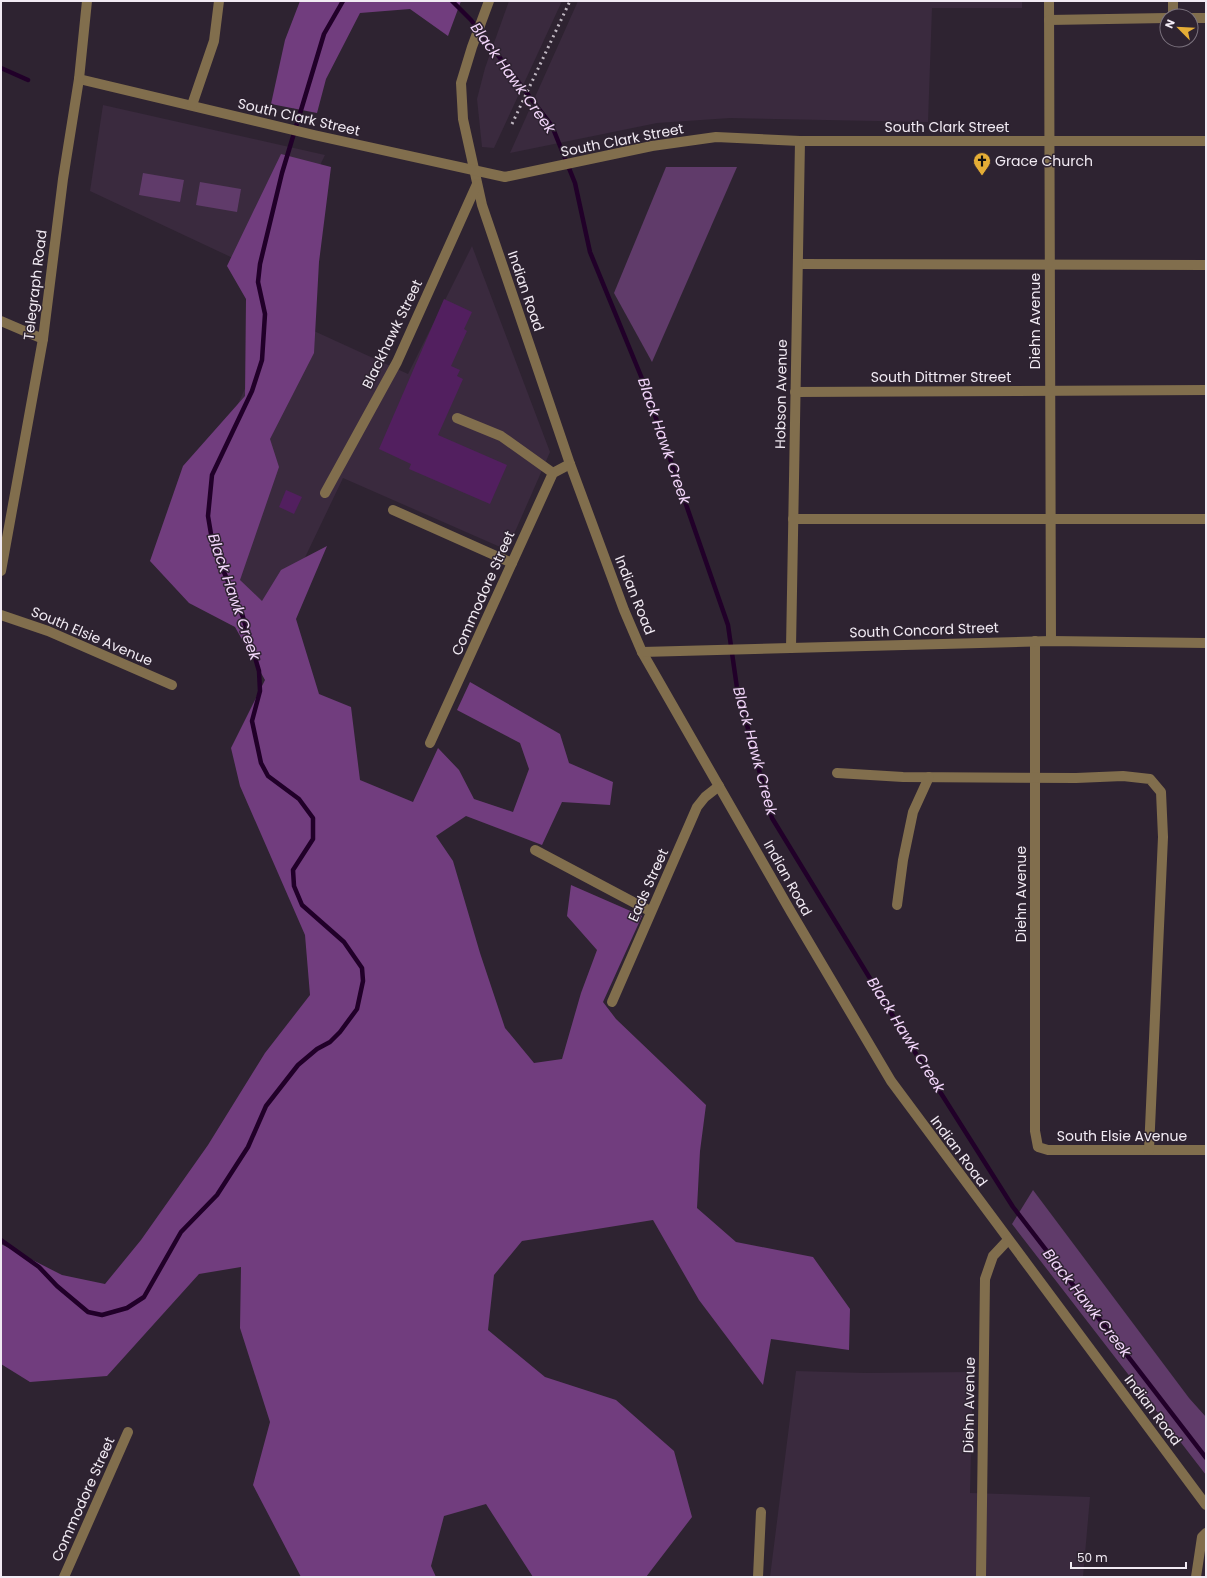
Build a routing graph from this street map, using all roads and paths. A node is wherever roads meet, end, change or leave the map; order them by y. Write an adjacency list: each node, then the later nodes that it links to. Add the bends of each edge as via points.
1 (87, 1): 7 (street, Telegraph Road)
2 (219, 1): 8 (street, via 214,41)
3 (1049, 1): 6 (street, Diehn Avenue)
4 (488, 6): 12 (street, via 472,47 462,83 463,119)
5 (1159, 18): 6 (street)
6 (1049, 20): 11 (street, Diehn Avenue)
7 (79, 79): 8 (street, South Clark Street); 18 (street, Telegraph Road, via 63,179)
8 (192, 105): 12 (street, South Clark Street)
9 (1206, 140): 11 (street, South Clark Street)
10 (800, 141): 11 (street, South Clark Street); 12 (street, South Clark Street, via 716,137 652,146 505,177); 14 (street, Hobson Avenue)
11 (1049, 141): 16 (street, Diehn Avenue)
12 (474, 170): 13 (street, Indian Road)
13 (477, 184): 23 (street, Indian Road); 25 (street, Blackhawk Street, via 397,362)
14 (798, 264): 16 (street); 21 (street, Hobson Avenue)
15 (1206, 265): 16 (street)
16 (1049, 266): 19 (street, Diehn Avenue)
17 (1, 321): 18 (street)
18 (43, 339): 31 (street, Telegraph Road)
19 (1050, 390): 20 (street, South Dittmer Street); 21 (street, South Dittmer Street); 28 (street, Diehn Avenue)
20 (1206, 390)
21 (795, 392): 27 (street, Hobson Avenue)
22 (457, 418): 24 (street, via 501,436)
23 (570, 464): 24 (street); 37 (street, Indian Road)
24 (552, 473): 30 (street, Commodore Street)
25 (325, 494)
26 (393, 510): 30 (street)
27 (793, 518): 28 (street); 36 (street, Hobson Avenue)
28 (1050, 519): 29 (street); 33 (street, Diehn Avenue)
29 (1206, 519)
30 (512, 563): 39 (street, Commodore Street)
31 (1, 572)
32 (1, 615): 38 (street, South Elsie Avenue, via 48,630)
33 (1051, 640): 34 (street, South Concord Street); 35 (street, South Concord Street)
34 (1035, 641): 36 (street, South Concord Street); 42 (street, Diehn Avenue)
35 (1206, 643)
36 (791, 648): 37 (street, South Concord Street)
37 (642, 652): 43 (street, Indian Road)
38 (172, 685)
39 (430, 743)
40 (836, 773): 41 (street)
41 (929, 777): 42 (street); 45 (street, via 913,812 902,860)
42 (1035, 777): 48 (street, Diehn Avenue, via 1035,1131); 49 (street, via 1123,776 1150,780 1161,792 1162,837)
43 (719, 786): 46 (street, Eads Street, via 705,796 697,807); 51 (street, Indian Road, via 891,1081)
44 (535, 850): 46 (street)
45 (897, 905)
46 (650, 911): 47 (street, Eads Street)
47 (612, 1002)
48 (1038, 1147): 49 (street, South Elsie Avenue, via 1048,1150)
49 (1149, 1150): 50 (street, South Elsie Avenue)
50 (1206, 1150)
51 (1008, 1240): 53 (street, Indian Road); 58 (street, Diehn Avenue, via 993,1256 985,1279)
52 (128, 1432): 56 (street, Commodore Street)
53 (1206, 1505)
54 (761, 1512): 57 (street)
55 (1206, 1534): 59 (street, via 1202,1537)
56 (64, 1577)
57 (758, 1577)
58 (981, 1577)
59 (1196, 1577)

